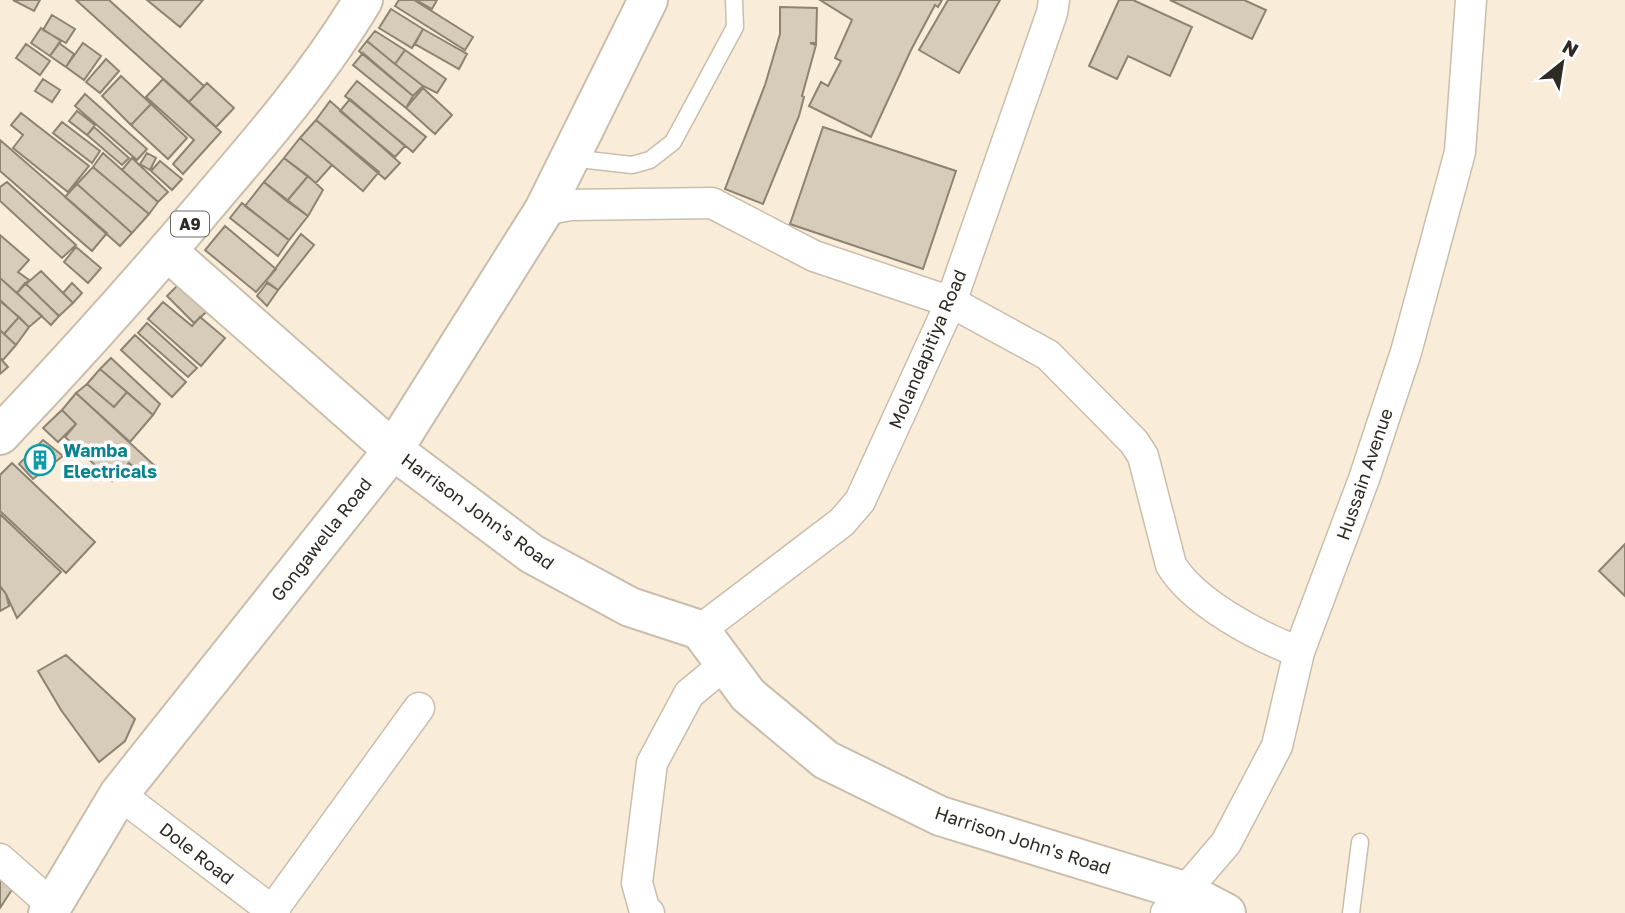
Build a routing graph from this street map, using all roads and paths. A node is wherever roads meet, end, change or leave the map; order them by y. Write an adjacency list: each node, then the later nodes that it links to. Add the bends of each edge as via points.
1 (363, 0): 8 (main road, A9, via 293,102)
2 (648, 0): 6 (main road, Gongawella Road)
3 (734, 0): 6 (lane, via 735,27 673,142 650,160 632,165)
4 (1054, 0): 9 (street, Molandapitiya Road)
5 (1471, 0): 13 (street, Hussain Avenue, via 1460,152 1406,352)
6 (570, 158): 7 (main road, Gongawella Road)
7 (544, 210): 9 (street, via 570,205 712,203 814,256); 11 (main road, Gongawella Road)
8 (167, 251): 10 (main road, A9, via 90,340); 11 (main road, Harrison John's Road)
9 (951, 302): 12 (street, Molandapitiya Road, via 860,501 842,522); 13 (street, via 1048,355 1134,442 1143,456 1171,565 1186,586 1231,617)
10 (4, 422)
11 (393, 450): 12 (main road, Harrison John's Road, via 532,554 630,607); 16 (main road, Gongawella Road)
12 (700, 630): 14 (main road, Harrison John's Road)
13 (1299, 652): 19 (street, Hussain Avenue, via 1278,746 1226,843)
14 (725, 664): 19 (main road, Harrison John's Road, via 748,695 826,760 940,816); 22 (street, via 689,694 652,763 637,883)
15 (419, 708): 21 (street)
16 (119, 794): 20 (main road, Gongawella Road); 21 (street, Dole Road)
17 (1360, 842): 24 (lane)
18 (0, 859): 20 (street)
19 (1175, 902): 23 (main road, Harrison John's Road)
20 (50, 909)
21 (273, 912)
22 (649, 913)
23 (1226, 913)
24 (1351, 913)

